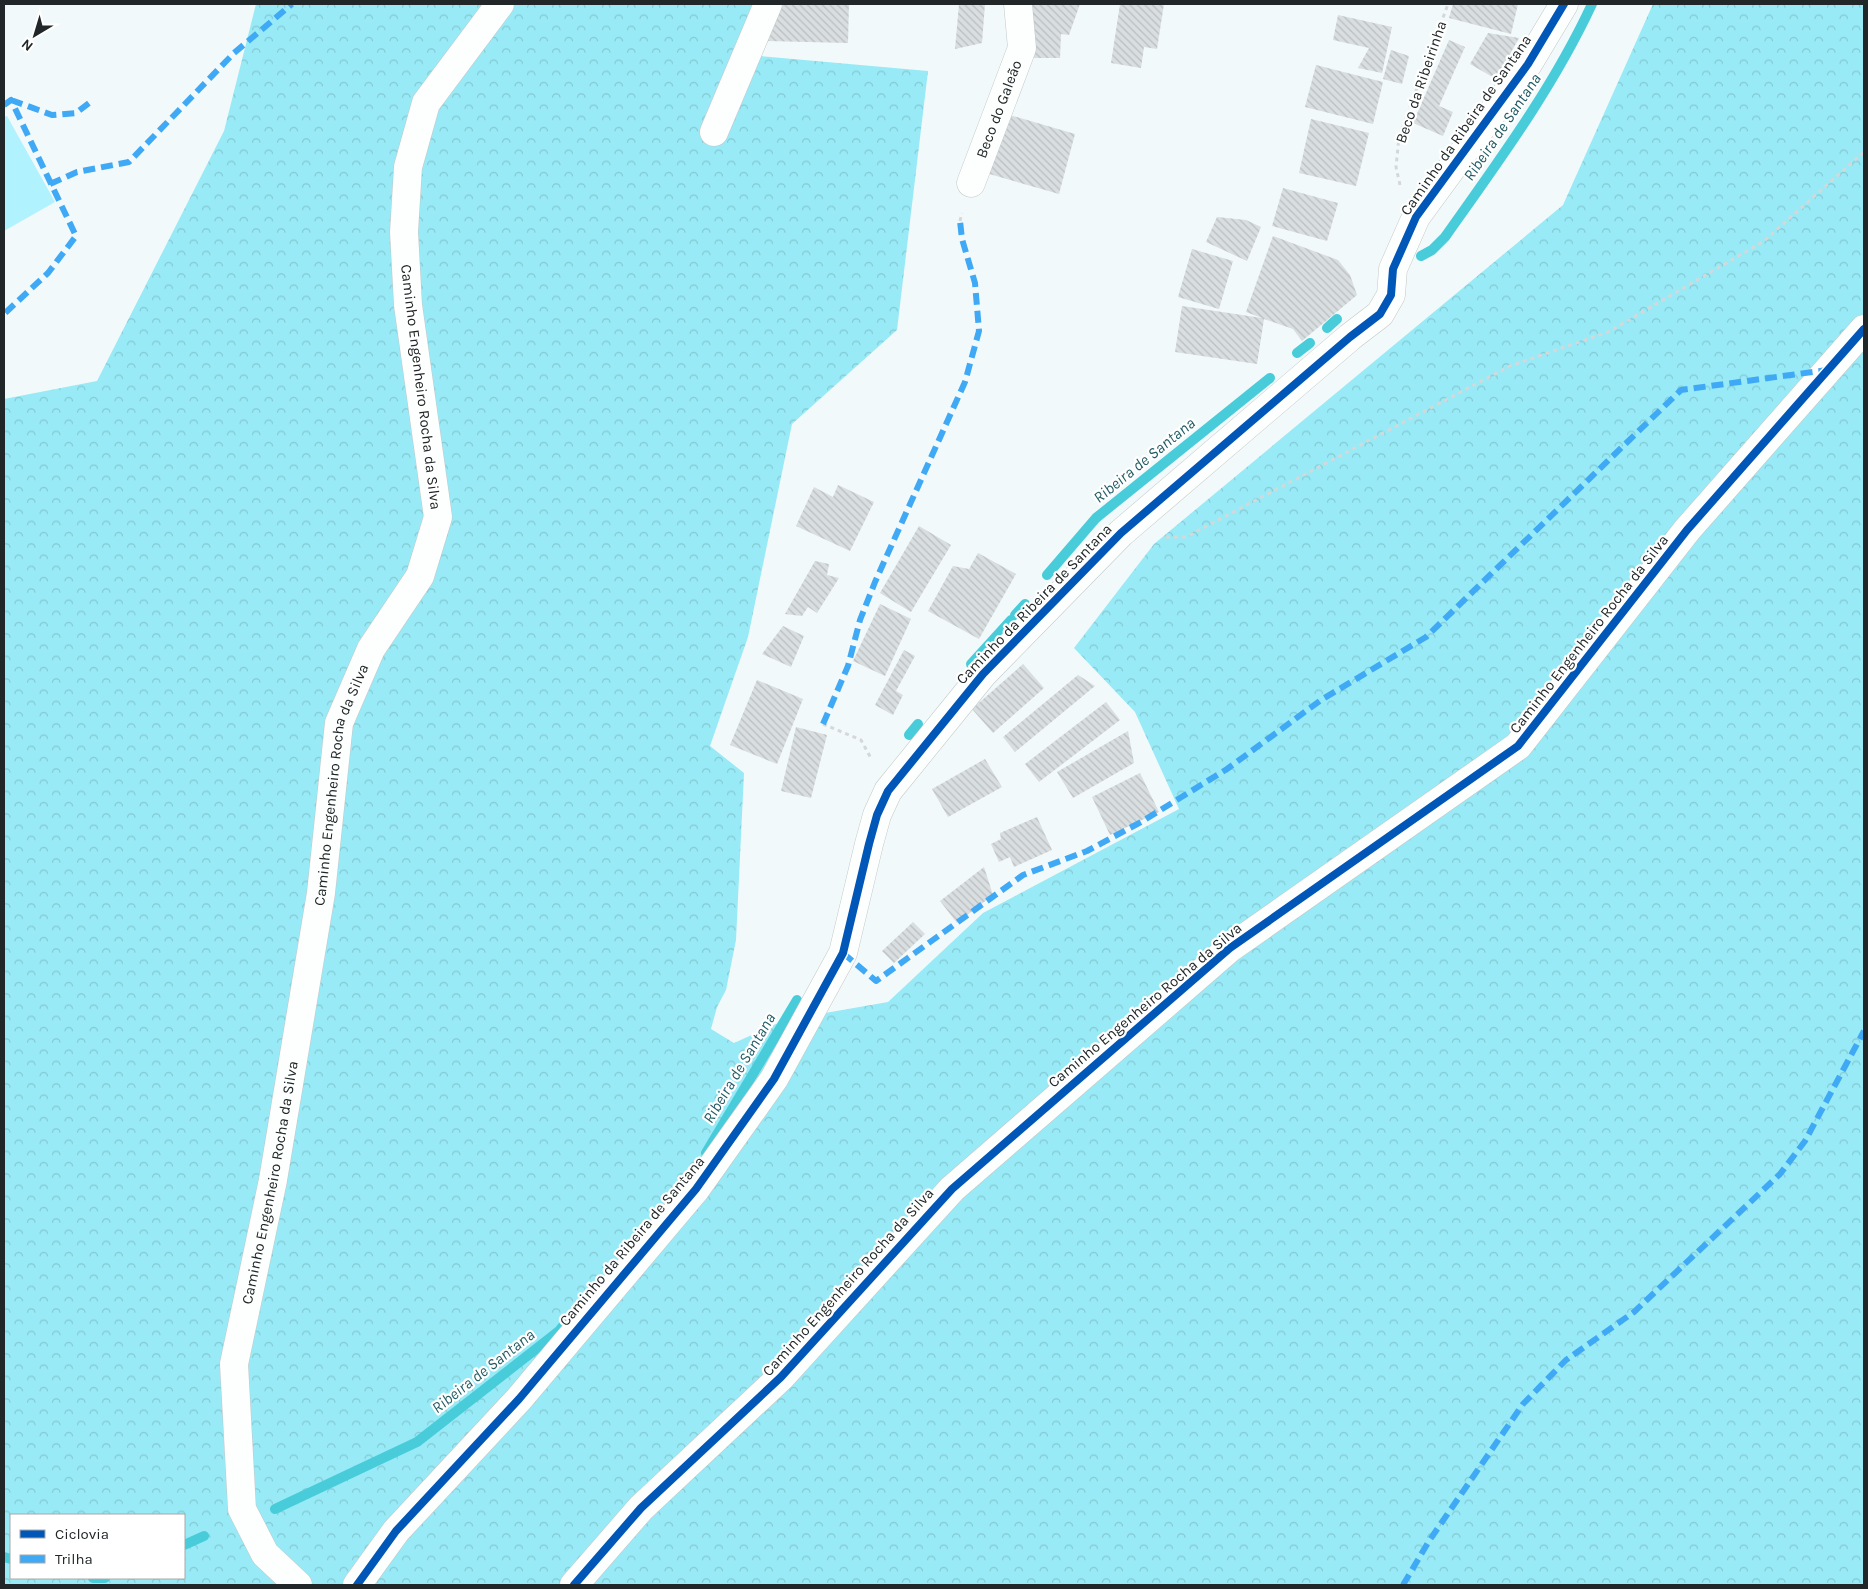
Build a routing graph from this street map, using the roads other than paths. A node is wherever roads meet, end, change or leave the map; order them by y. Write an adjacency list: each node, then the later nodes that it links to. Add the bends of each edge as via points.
1 (500, 4): 8 (street, Caminho Engenheiro Rocha da Silva, via 426,103 408,167 404,232 408,305 438,516 420,576 371,649 339,723 321,893 272,1180 234,1364 242,1509 265,1554)
2 (768, 4): 5 (street)
3 (1018, 4): 6 (street, Beco do Galeão, via 1022,48)
4 (1564, 4): 9 (street, Caminho da Ribeira de Santana, via 1528,64 1416,217 1393,268 1390,295 1380,314 1350,336 1121,533 983,674 888,791 869,844 844,953 774,1079 696,1190 519,1399 396,1531)
5 (714, 132)
6 (971, 183)
7 (1864, 329): 10 (street, Caminho Engenheiro Rocha da Silva, via 1688,530 1518,746 1230,948 952,1189 781,1377 641,1508)
8 (298, 1585)
9 (357, 1585)
10 (574, 1585)

